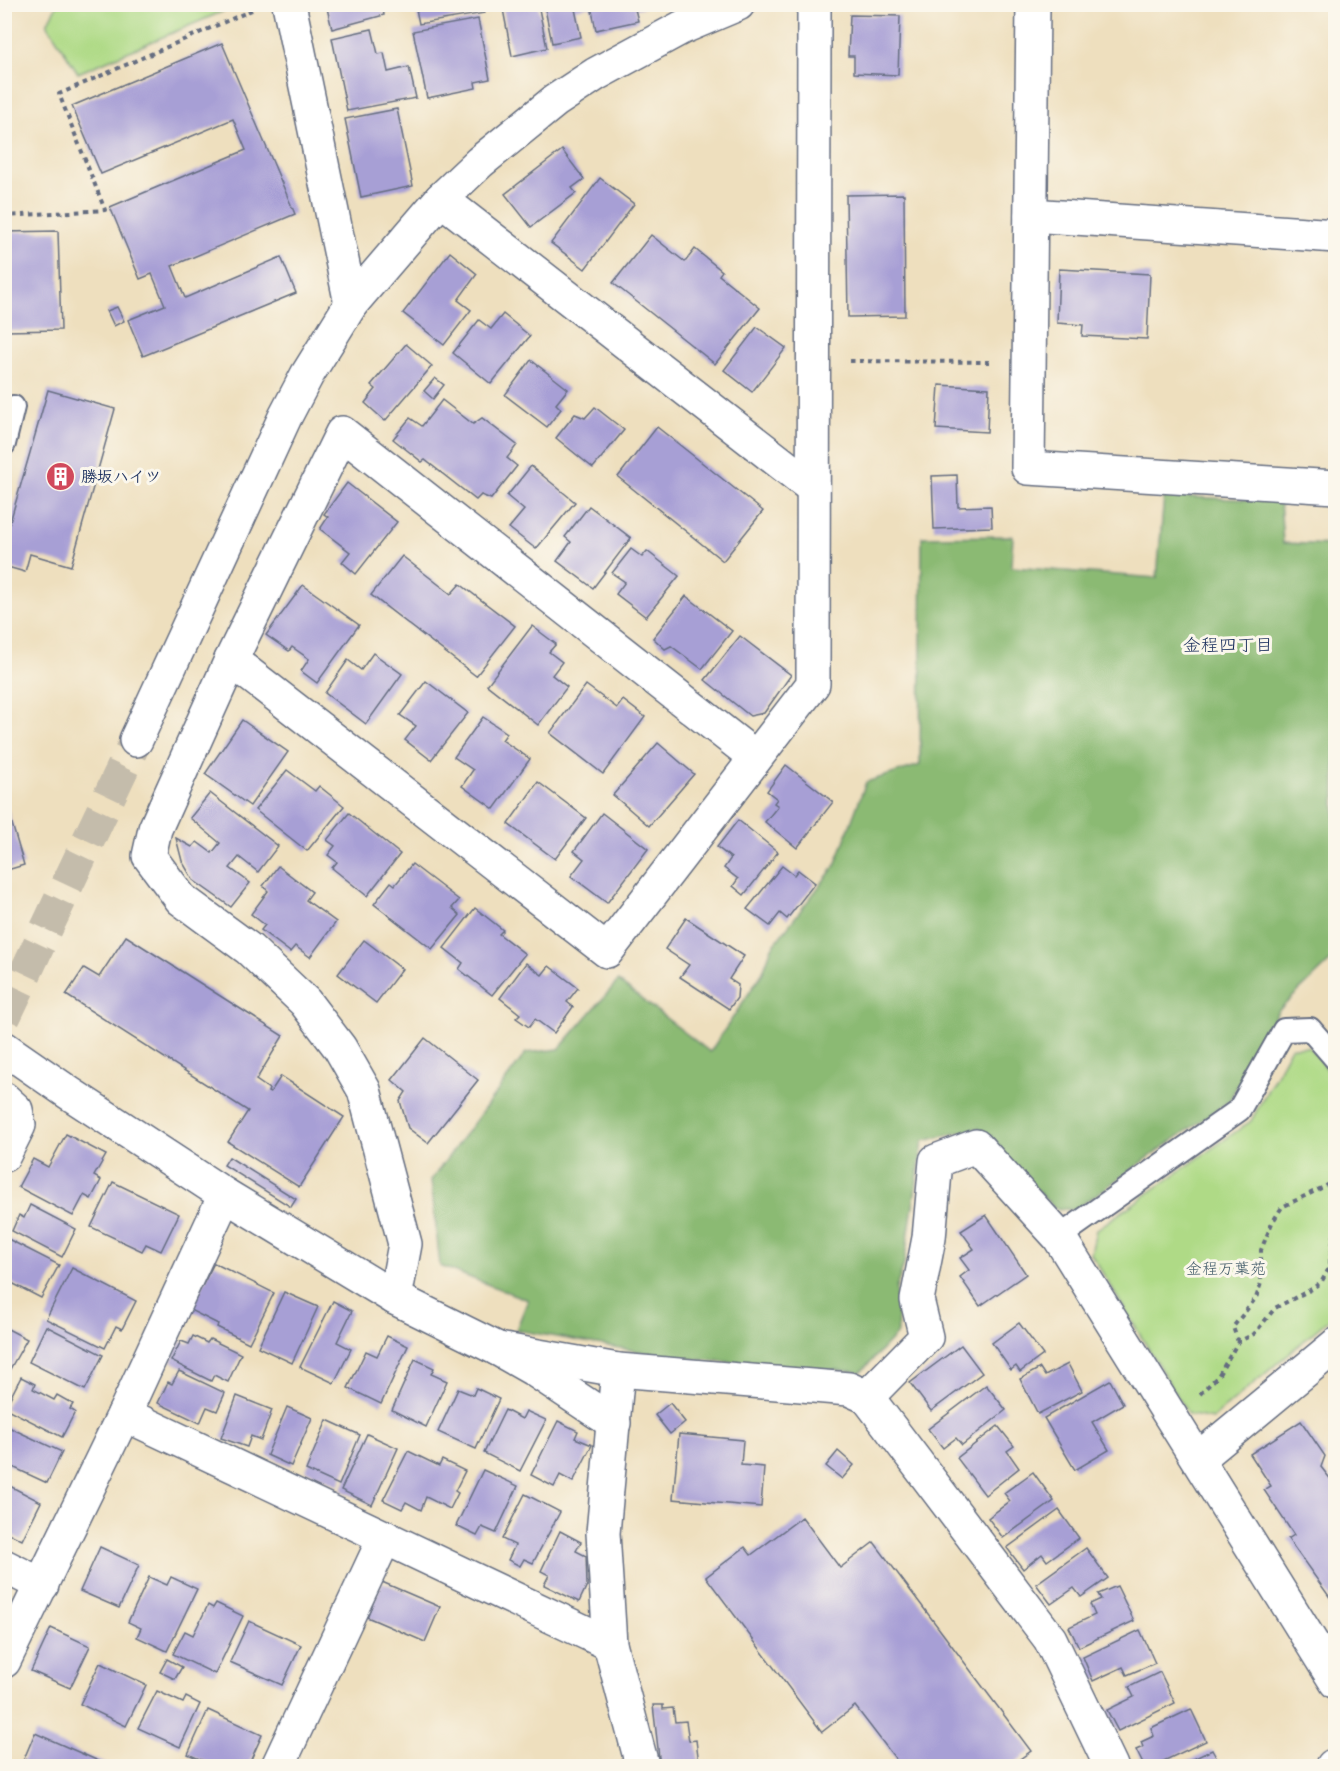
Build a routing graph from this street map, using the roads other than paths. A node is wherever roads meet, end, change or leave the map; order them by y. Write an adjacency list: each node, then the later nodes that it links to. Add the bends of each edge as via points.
1 (289, 4): 8 (street)
2 (738, 4): 5 (street, via 638,50 555,101)
3 (814, 4): 12 (street)
4 (1033, 4): 6 (street)
5 (441, 199): 8 (street); 12 (street)
6 (1031, 215): 7 (street); 11 (street, via 1028,468)
7 (1335, 236)
8 (351, 304): 14 (street, via 285,417)
9 (14, 407): 10 (lane)
10 (4, 444)
11 (1335, 487)
12 (813, 488): 15 (street, via 813,684)
13 (231, 660): 15 (street, via 608,951); 15 (street, via 342,433); 22 (street, via 155,829 149,856 181,899 249,949 305,1002 340,1048 364,1090 405,1244)
14 (136, 740)
15 (755, 757)
16 (4, 1048): 20 (street)
17 (1335, 1059): 21 (lane, via 1310,1029 1284,1030 1239,1110)
18 (4, 1100): 19 (street, via 16,1110 19,1125)
19 (4, 1155)
20 (225, 1195): 22 (street); 27 (street)
21 (1059, 1237): 26 (street, via 976,1146 936,1161 929,1238 917,1300 926,1337); 29 (street)
22 (395, 1298): 24 (street)
23 (1335, 1345): 29 (street)
24 (498, 1349): 25 (street); 28 (street)
25 (618, 1370): 26 (street, via 849,1389); 28 (street)
26 (867, 1397): 38 (street, via 1050,1639)
27 (124, 1414): 30 (street); 32 (street)
28 (614, 1423): 33 (street, via 603,1533)
29 (1198, 1459): 35 (street)
30 (385, 1537): 33 (street); 36 (street)
31 (4, 1566): 32 (street)
32 (42, 1585): 34 (street)
33 (610, 1644): 37 (street)
34 (4, 1661)
35 (1335, 1682)
36 (278, 1767)
37 (640, 1767)
38 (1111, 1767)

